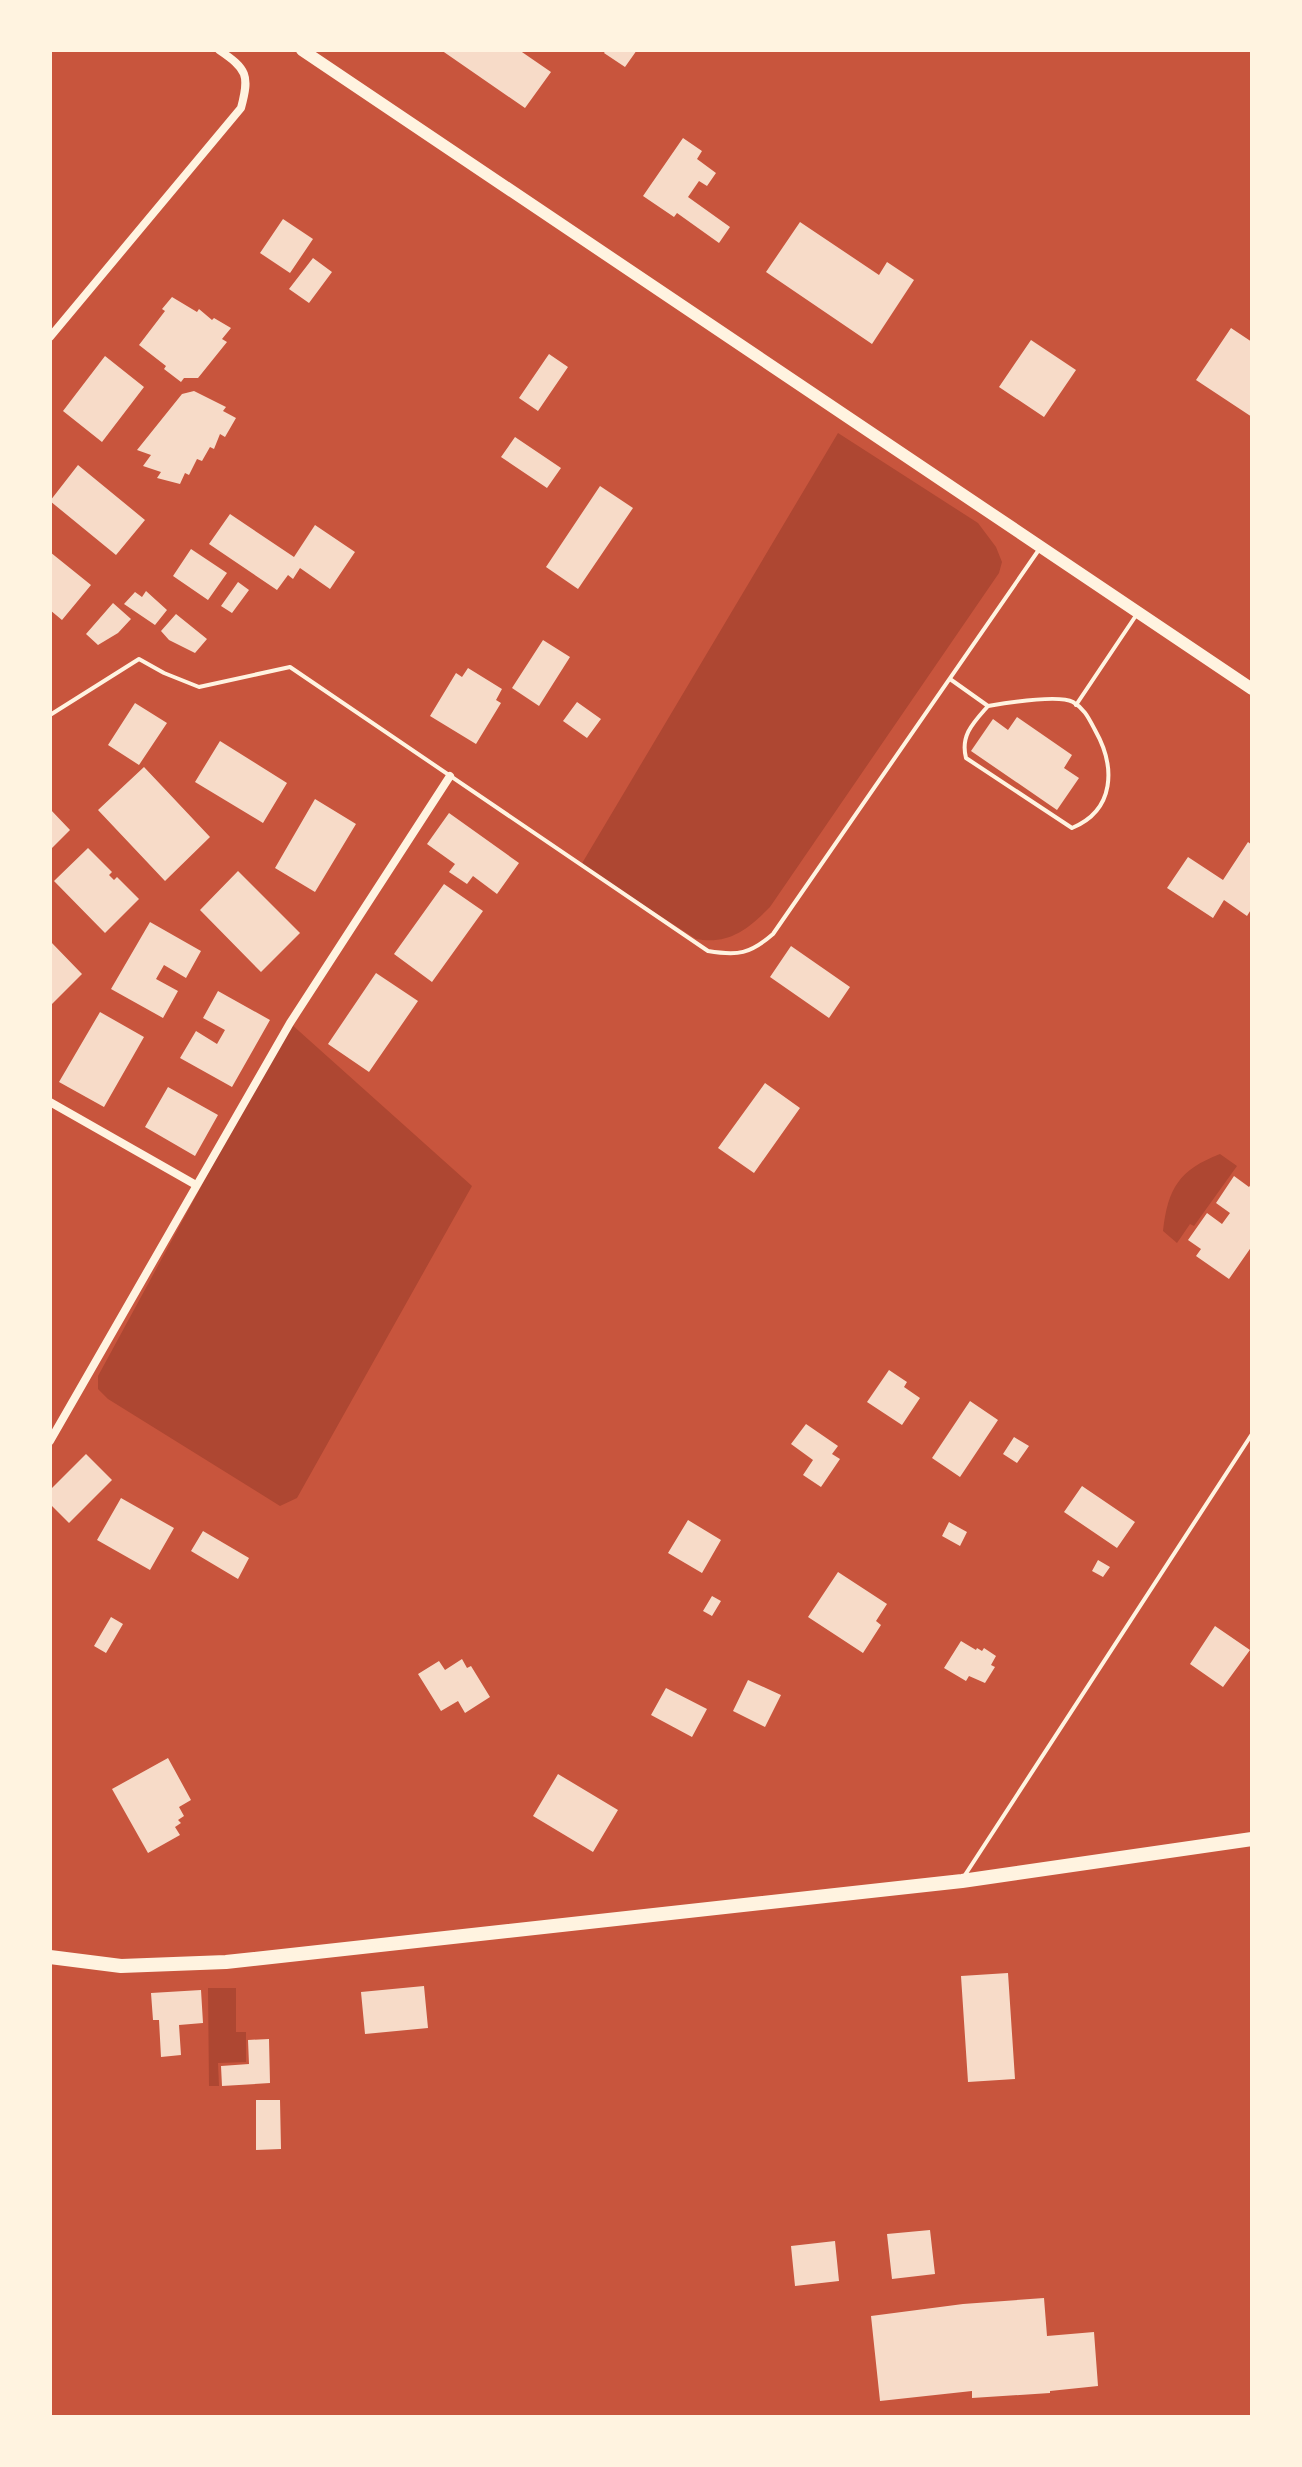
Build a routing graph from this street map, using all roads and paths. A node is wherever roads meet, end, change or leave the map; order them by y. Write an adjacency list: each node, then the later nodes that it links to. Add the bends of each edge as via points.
1 (219, 50): 3 (street, via 241,65 248,83 241,108)
2 (302, 50): 4 (main road)
3 (50, 337)
4 (1040, 549): 5 (main road); 6 (lane)
5 (1137, 614): 7 (main road); 8 (lane)
6 (950, 679): 9 (lane); 11 (lane, via 773,934 754,950 730,955 708,951)
7 (1252, 689)
8 (1076, 705): 9 (lane, via 1070,700 1027,700); 9 (lane, via 1098,736 1110,772 1100,805 1086,822 1072,828 966,758 968,730)
9 (988, 706)
10 (50, 715): 11 (lane, via 139,659 199,687 290,667)
11 (450, 776): 13 (street, via 290,1023)
12 (50, 1102): 13 (street)
13 (196, 1185): 15 (street)
14 (1252, 1434): 17 (lane)
15 (50, 1441)
16 (1252, 1839): 17 (main road)
17 (962, 1881): 18 (main road, via 226,1962 121,1966)
18 (50, 1957)

